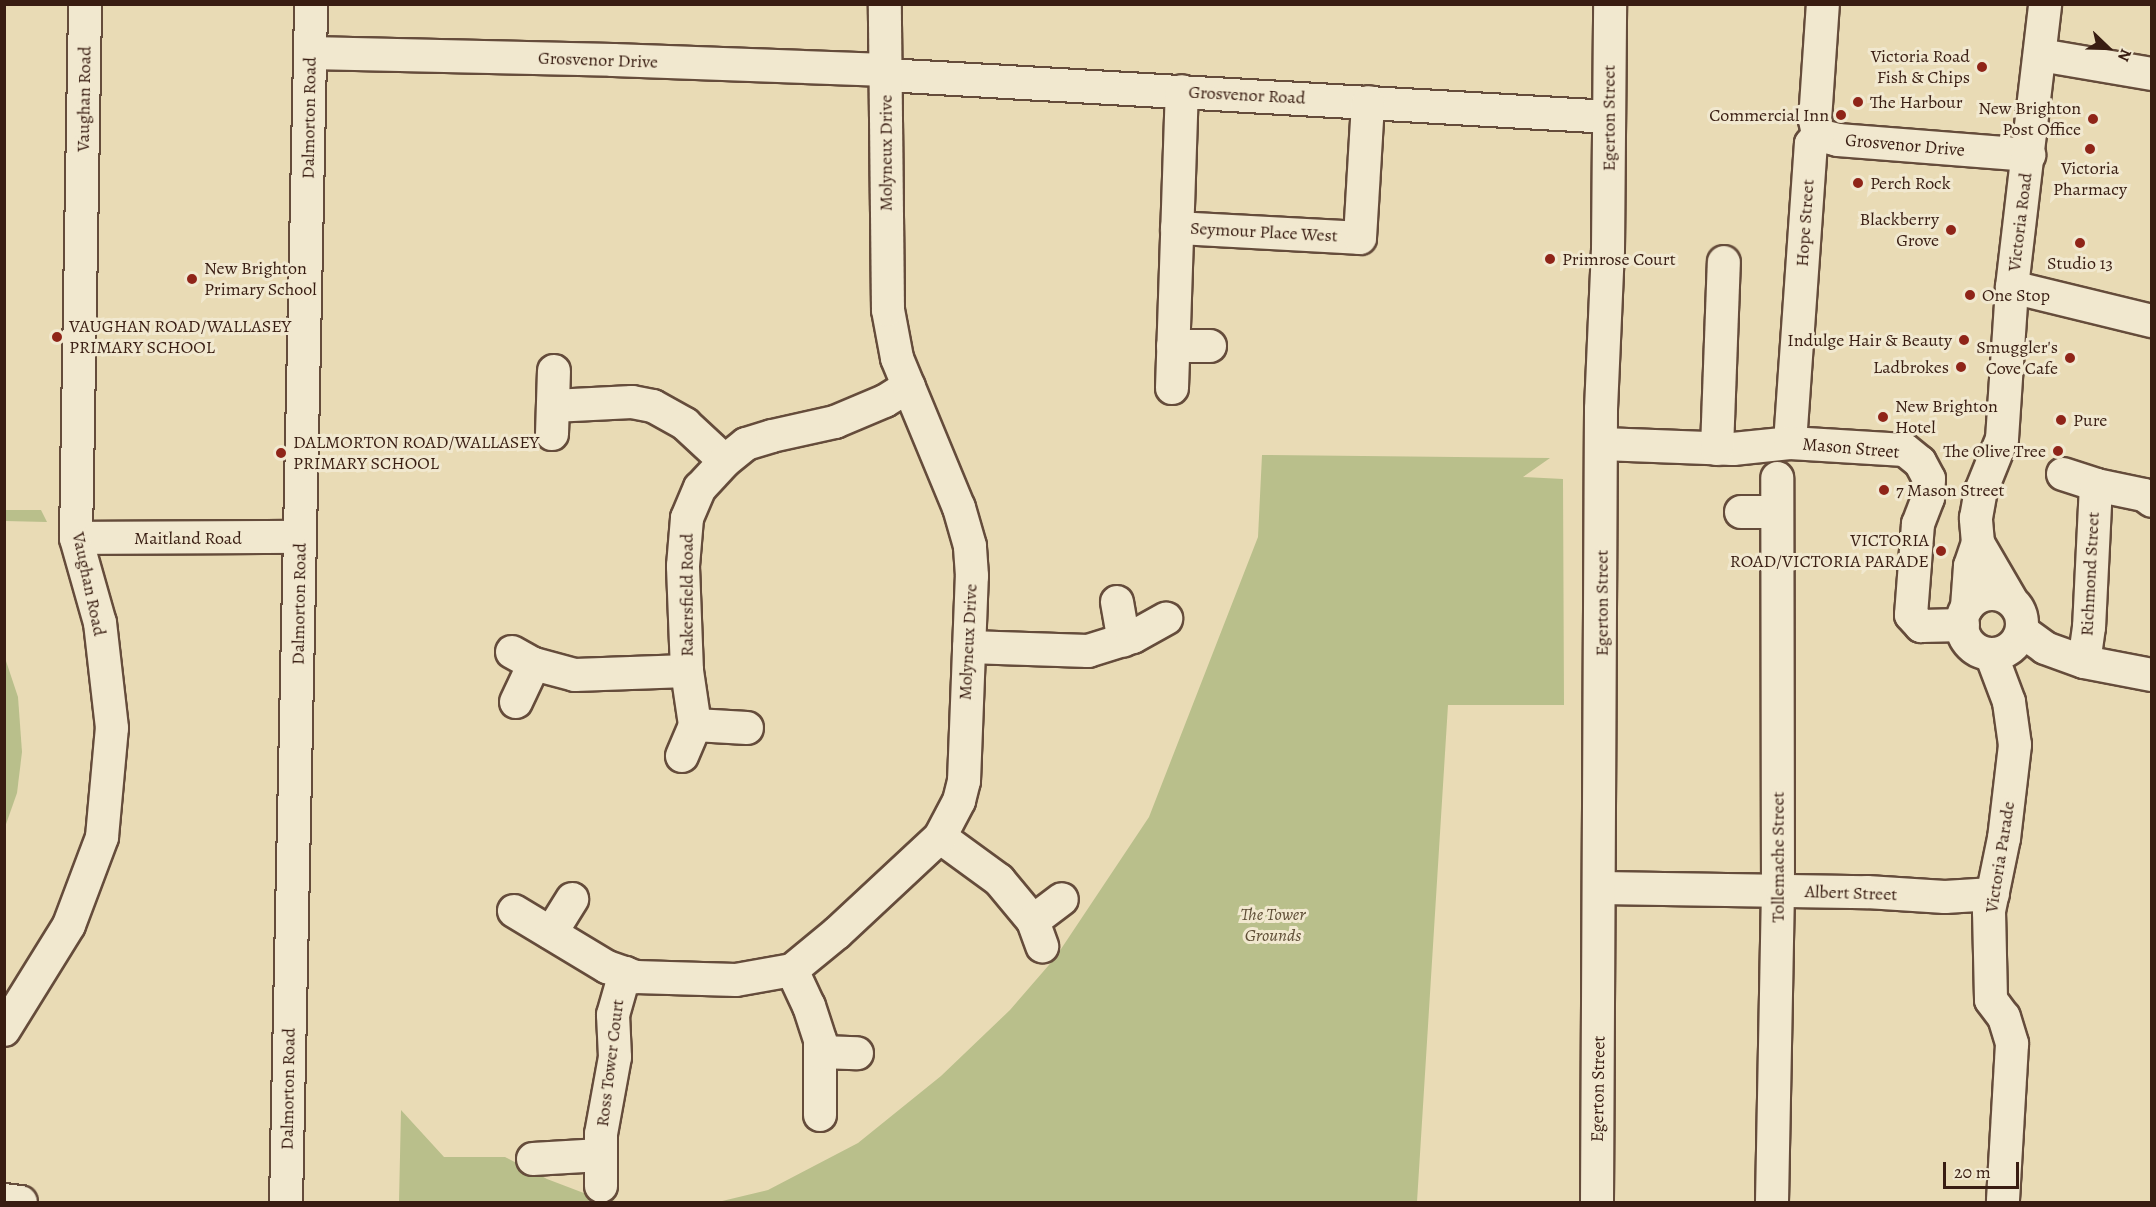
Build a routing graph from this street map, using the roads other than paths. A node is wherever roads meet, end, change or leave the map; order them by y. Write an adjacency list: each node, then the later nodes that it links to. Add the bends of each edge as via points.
1 (85, 4): 36 (street, Vaughan Road)
2 (311, 4): 7 (street, Dalmorton Road)
3 (885, 4): 9 (street, Molyneux Drive)
4 (1610, 4): 13 (street, Egerton Street)
5 (1823, 4): 14 (street, Hope Street, via 1815,120)
6 (2045, 4): 8 (street, Victoria Road)
7 (310, 54): 9 (street, Grosvenor Drive, via 613,60); 35 (street, Dalmorton Road)
8 (2040, 55): 10 (street); 15 (street, Victoria Road)
9 (886, 73): 11 (street, Grosvenor Road); 23 (street, Molyneux Drive, via 888,310 897,358)
10 (2151, 74)
11 (1182, 91): 12 (street, Grosvenor Road); 16 (street)
12 (1368, 102): 13 (street, Grosvenor Road); 16 (street, Seymour Place West, via 1360,238)
13 (1609, 117): 26 (street, Egerton Street)
14 (1818, 135): 15 (street, Grosvenor Drive, via 1838,140); 25 (street, Hope Street, via 1811,144)
15 (2029, 155): 18 (street, Victoria Road)
16 (1177, 228): 20 (street)
17 (1724, 262): 27 (street)
18 (2012, 286): 19 (street); 37 (street, Victoria Road, via 2001,439 1976,518)
19 (2151, 321)
20 (1173, 346): 21 (street); 24 (street)
21 (1210, 346)
22 (554, 371): 28 (street, via 552,420 632,402 653,406 685,424)
23 (909, 386): 28 (street, Rakersfield Road, via 835,422 746,444); 44 (street, Molyneux Drive, via 959,508 970,546)
24 (1172, 388)
25 (1790, 443): 27 (street, Mason Street); 40 (street, Mason Street, via 1905,450 1920,462 1929,479 1928,498 1918,524 1911,615 1921,626)
26 (1602, 444): 27 (street, Mason Street); 54 (street, Egerton Street)
27 (1717, 449)
28 (725, 461): 47 (street, Rakersfield Road, via 700,488 687,518 683,566)
29 (2062, 474): 31 (street, Richmond Street)
30 (1777, 478): 34 (street, Tollemache Street)
31 (2096, 485): 32 (street, Richmond Street, via 2144,495); 46 (street, Richmond Street)
32 (2151, 501)
33 (1742, 512): 34 (street)
34 (1777, 512): 55 (street, Tollemache Street)
35 (300, 537): 36 (street, Maitland Road); 72 (street, Dalmorton Road)
36 (76, 538): 63 (street, Vaughan Road, via 100,623 111,728 102,837 69,925)
37 (1978, 543): 38 (street, Victoria Road); 40 (street, Victoria Road, via 1970,566)
38 (2010, 598): 40 (street, via 1982,595); 42 (street, via 2019,609)
39 (1117, 602): 43 (street)
40 (1965, 616): 45 (street, via 1966,639)
41 (1166, 619): 43 (street)
42 (2022, 631): 45 (street, via 2008,650); 46 (street, via 2045,648)
43 (1124, 640): 44 (street, via 1088,651)
44 (969, 647): 53 (street, Molyneux Drive, via 964,781 959,801)
45 (1991, 654): 56 (street, Victoria Parade, via 2009,702 2015,745 2006,829)
46 (2084, 662): 48 (street)
47 (687, 671): 49 (street, via 575,675 523,658); 50 (street, Rakersfield Road)
48 (2151, 675)
49 (516, 702)
50 (695, 725): 51 (street); 52 (street)
51 (747, 728)
52 (682, 756)
53 (940, 837): 58 (street, via 999,880 1038,933); 61 (street, Molyneux Drive)
54 (1600, 888): 55 (street, Albert Street); 73 (street, Egerton Street)
55 (1778, 891): 56 (street, Albert Street, via 1946,897); 74 (street, Tollemache Street)
56 (1993, 894): 75 (street, Victoria Parade, via 1989,911 1991,1000 2004,1017 2012,1044)
57 (572, 898): 60 (street)
58 (1062, 899)
59 (514, 911): 60 (street, Molyneux Drive)
60 (551, 933): 62 (street, Molyneux Drive, via 607,967)
61 (792, 970): 62 (street, Molyneux Drive, via 736,980 636,977); 64 (street, via 809,1006)
62 (625, 973): 67 (street, Ross Tower Court, via 613,1015 615,1057)
63 (4, 1030)
64 (820, 1052): 65 (street); 66 (street)
65 (857, 1053)
66 (820, 1115)
67 (601, 1155): 68 (street); 69 (street, Ross Tower Court)
68 (533, 1160)
69 (601, 1186)
70 (4, 1200): 71 (street)
71 (21, 1203)
72 (286, 1203)
73 (1597, 1203)
74 (1772, 1203)
75 (2003, 1203)

